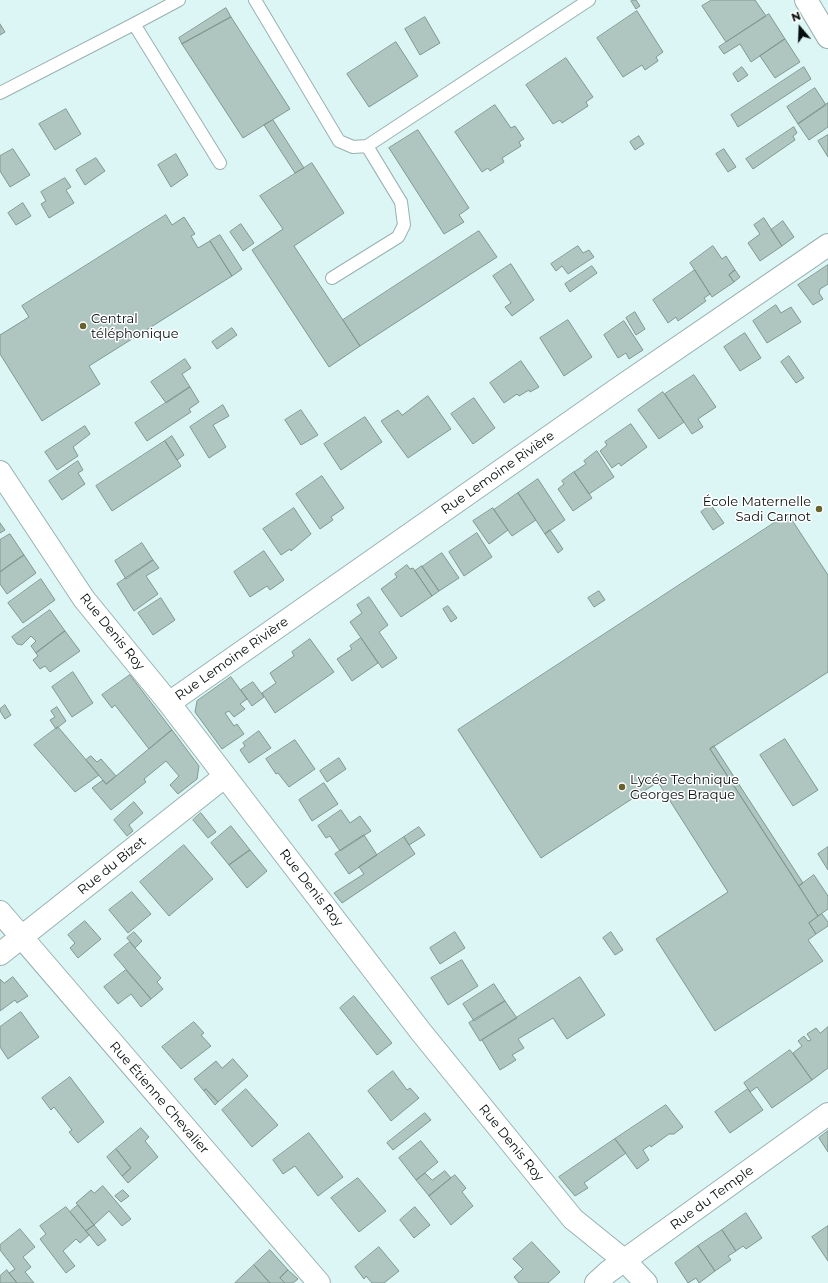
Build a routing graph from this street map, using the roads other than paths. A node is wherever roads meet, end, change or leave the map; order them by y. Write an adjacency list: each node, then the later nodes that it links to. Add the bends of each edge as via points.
1 (179, 0): 5 (lane)
2 (255, 0): 8 (lane, via 338,141 353,147)
3 (589, 0): 8 (lane)
4 (806, 0): 6 (street)
5 (134, 24): 7 (lane); 9 (lane)
6 (828, 36)
7 (0, 94)
8 (367, 146): 11 (lane, via 401,202 404,226 398,237)
9 (220, 163)
10 (828, 245): 13 (street, Rue Lemoine Rivière)
11 (332, 278)
12 (0, 472): 13 (street, Rue Denis Roy, via 84,599)
13 (169, 703): 14 (street, Rue Denis Roy)
14 (224, 777): 16 (street, Rue du Bizet); 19 (street, Rue Denis Roy, via 421,1032 573,1219)
15 (0, 912): 16 (street, Rue Étienne Chevalier)
16 (22, 938): 17 (street, Rue du Bizet); 20 (street, Rue Étienne Chevalier)
17 (0, 954)
18 (828, 1114): 19 (street, Rue du Temple)
19 (625, 1261): 21 (street, Rue du Temple); 22 (street, Rue Denis Roy)
20 (319, 1283)
21 (596, 1283)
22 (646, 1283)

